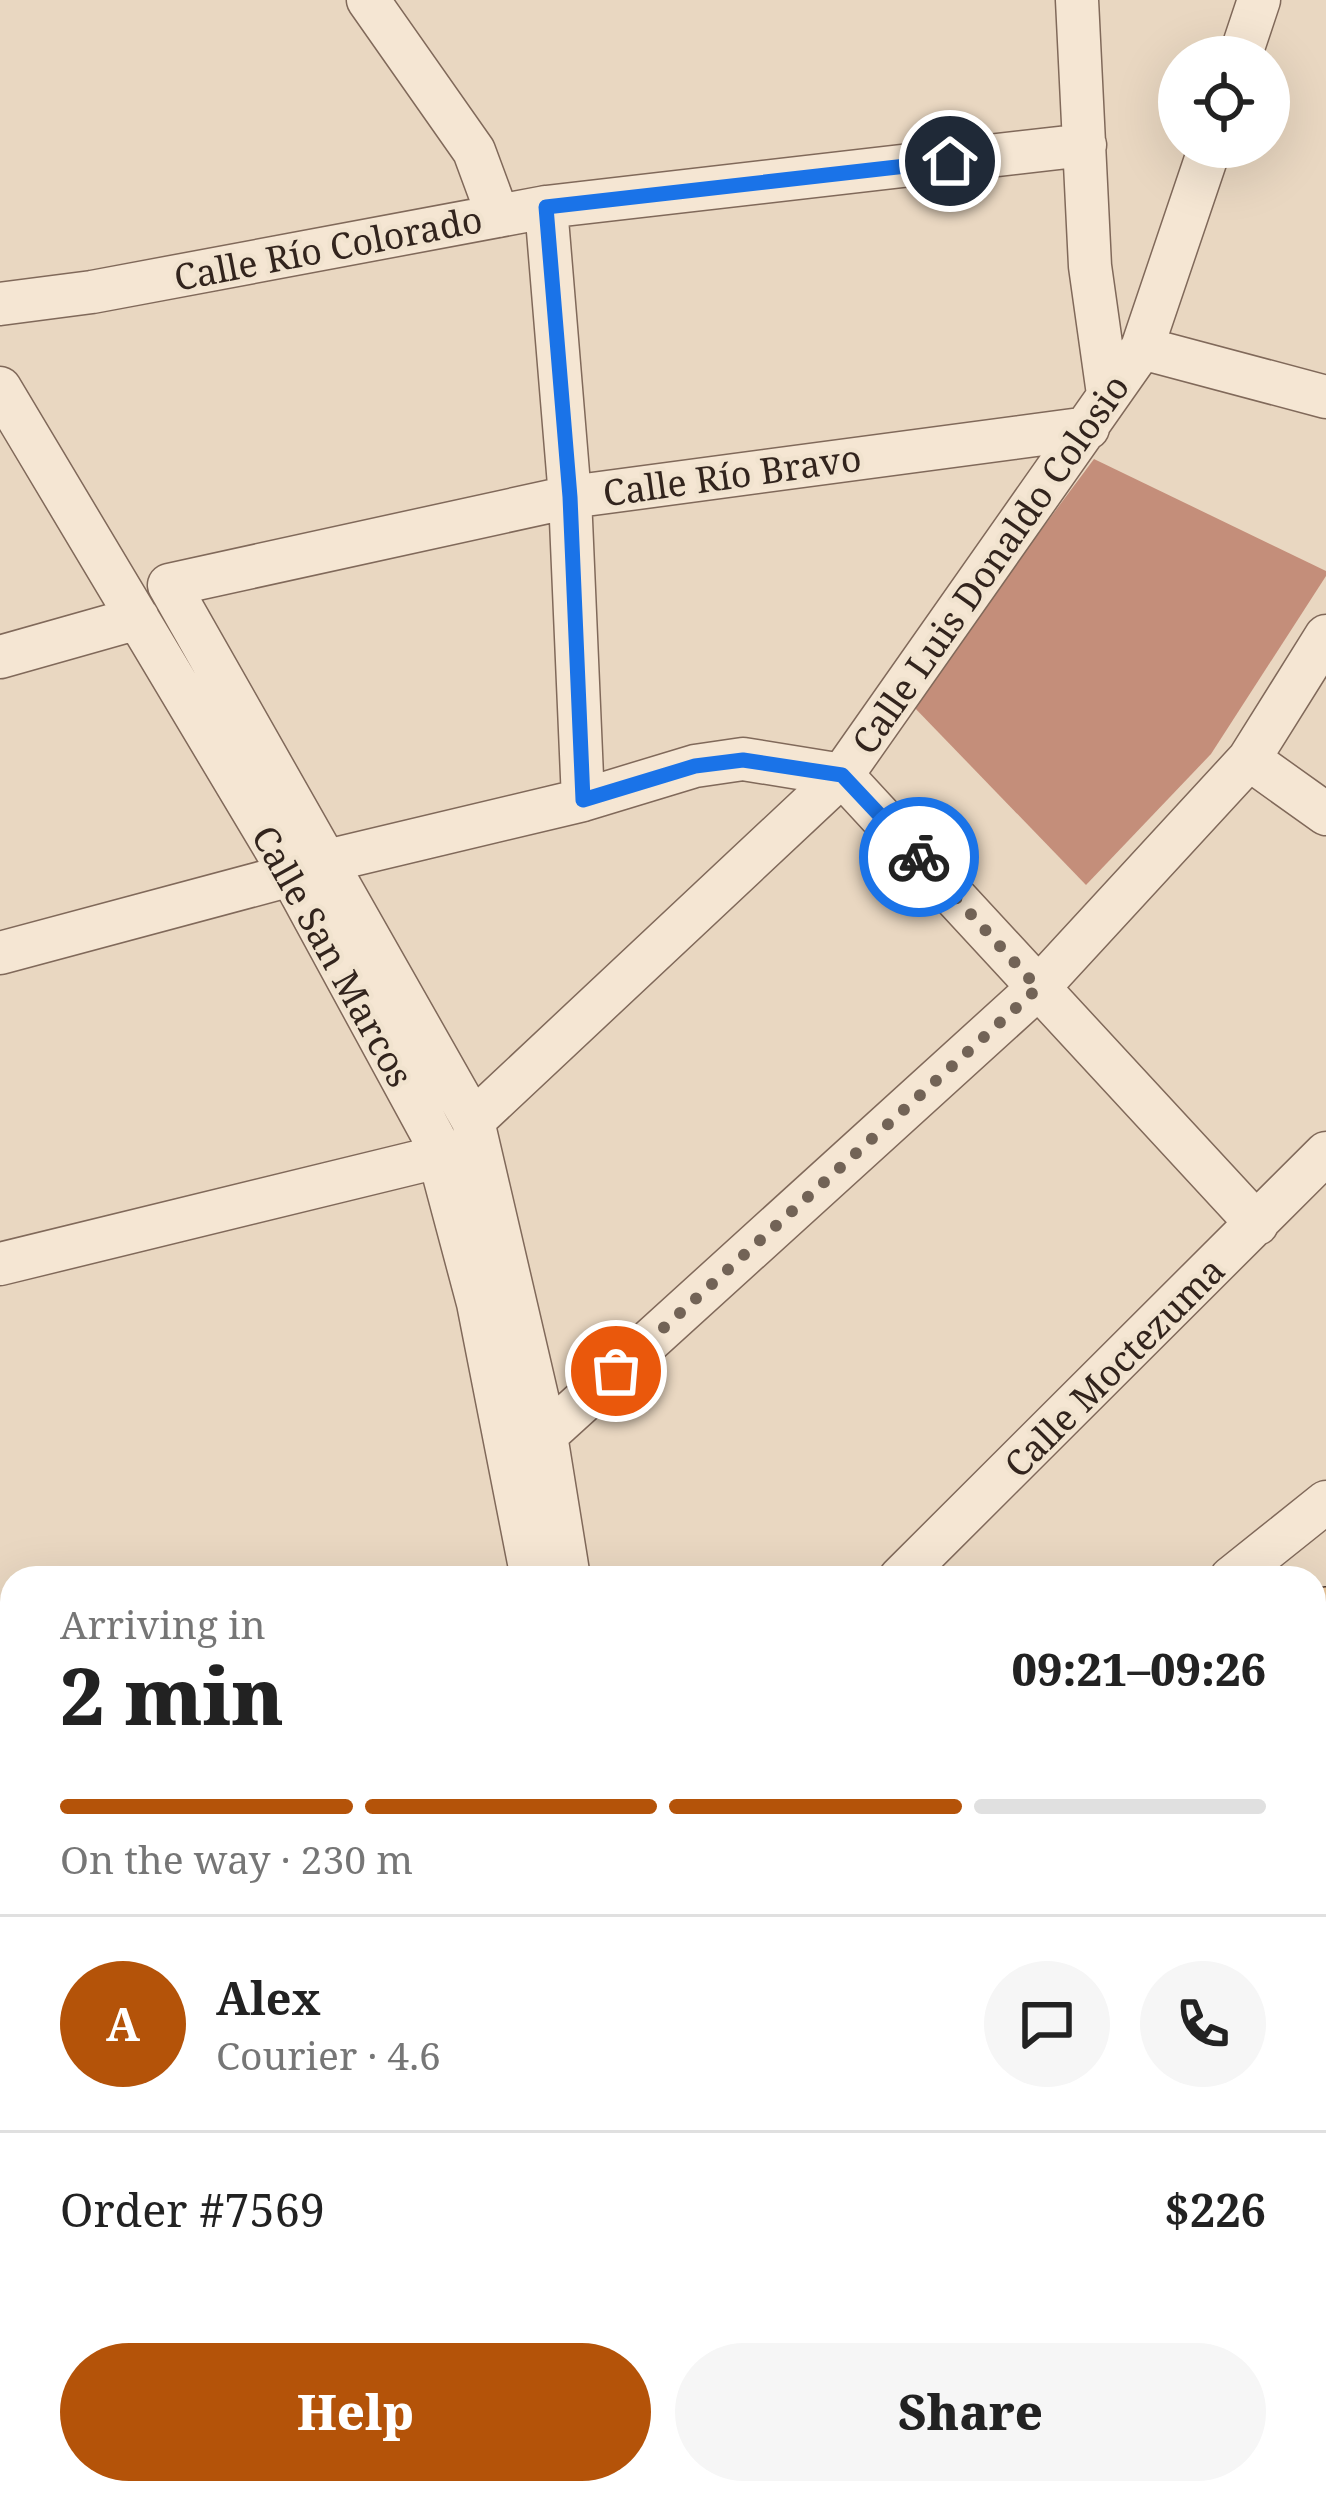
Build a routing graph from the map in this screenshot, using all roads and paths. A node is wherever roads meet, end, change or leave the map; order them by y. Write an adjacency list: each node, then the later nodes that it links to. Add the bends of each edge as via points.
1 (368, 0): 8 (street, via 474,151)
2 (1077, 0): 5 (street)
3 (1259, 0): 4 (street)
4 (1247, 36)
5 (1085, 146): 7 (street, Calle Río Colorado); 13 (street)
6 (1203, 168): 10 (street, Calle Luis Donaldo Colosio)
7 (546, 207): 8 (street, Calle Río Colorado); 14 (street)
8 (498, 216): 9 (street, Calle Río Colorado)
9 (0, 304)
10 (1142, 348): 12 (street); 13 (street, Calle Luis Donaldo Colosio)
11 (0, 388): 15 (street, Calle San Marcos)
12 (1326, 397)
13 (1098, 411): 14 (street, Calle Río Bravo); 19 (street, Calle Luis Donaldo Colosio)
14 (570, 497): 20 (street); 22 (street, Calle Río Bravo, via 169,585)
15 (139, 618): 17 (street); 22 (street, Calle San Marcos)
16 (1326, 636): 18 (street)
17 (0, 657)
18 (1249, 759): 21 (street); 24 (street)
19 (842, 775): 20 (street, via 743,760); 24 (street); 25 (street, Calle Luis Donaldo Colosio)
20 (583, 800): 22 (street)
21 (1326, 814)
22 (307, 869): 23 (street); 25 (street); 27 (street, Calle San Marcos)
23 (0, 953)
24 (1038, 988): 28 (street); 30 (street)
25 (473, 1121): 30 (street)
26 (1326, 1154): 28 (street, Calle Moctezuma)
27 (442, 1156): 29 (street); 32 (street, Calle San Marcos)
28 (1257, 1224): 34 (street, Calle Moctezuma)
29 (0, 1264)
30 (546, 1435): 33 (street)
31 (1326, 1502): 35 (street)
32 (530, 1566)
33 (567, 1566)
34 (912, 1566)
35 (1246, 1566)

